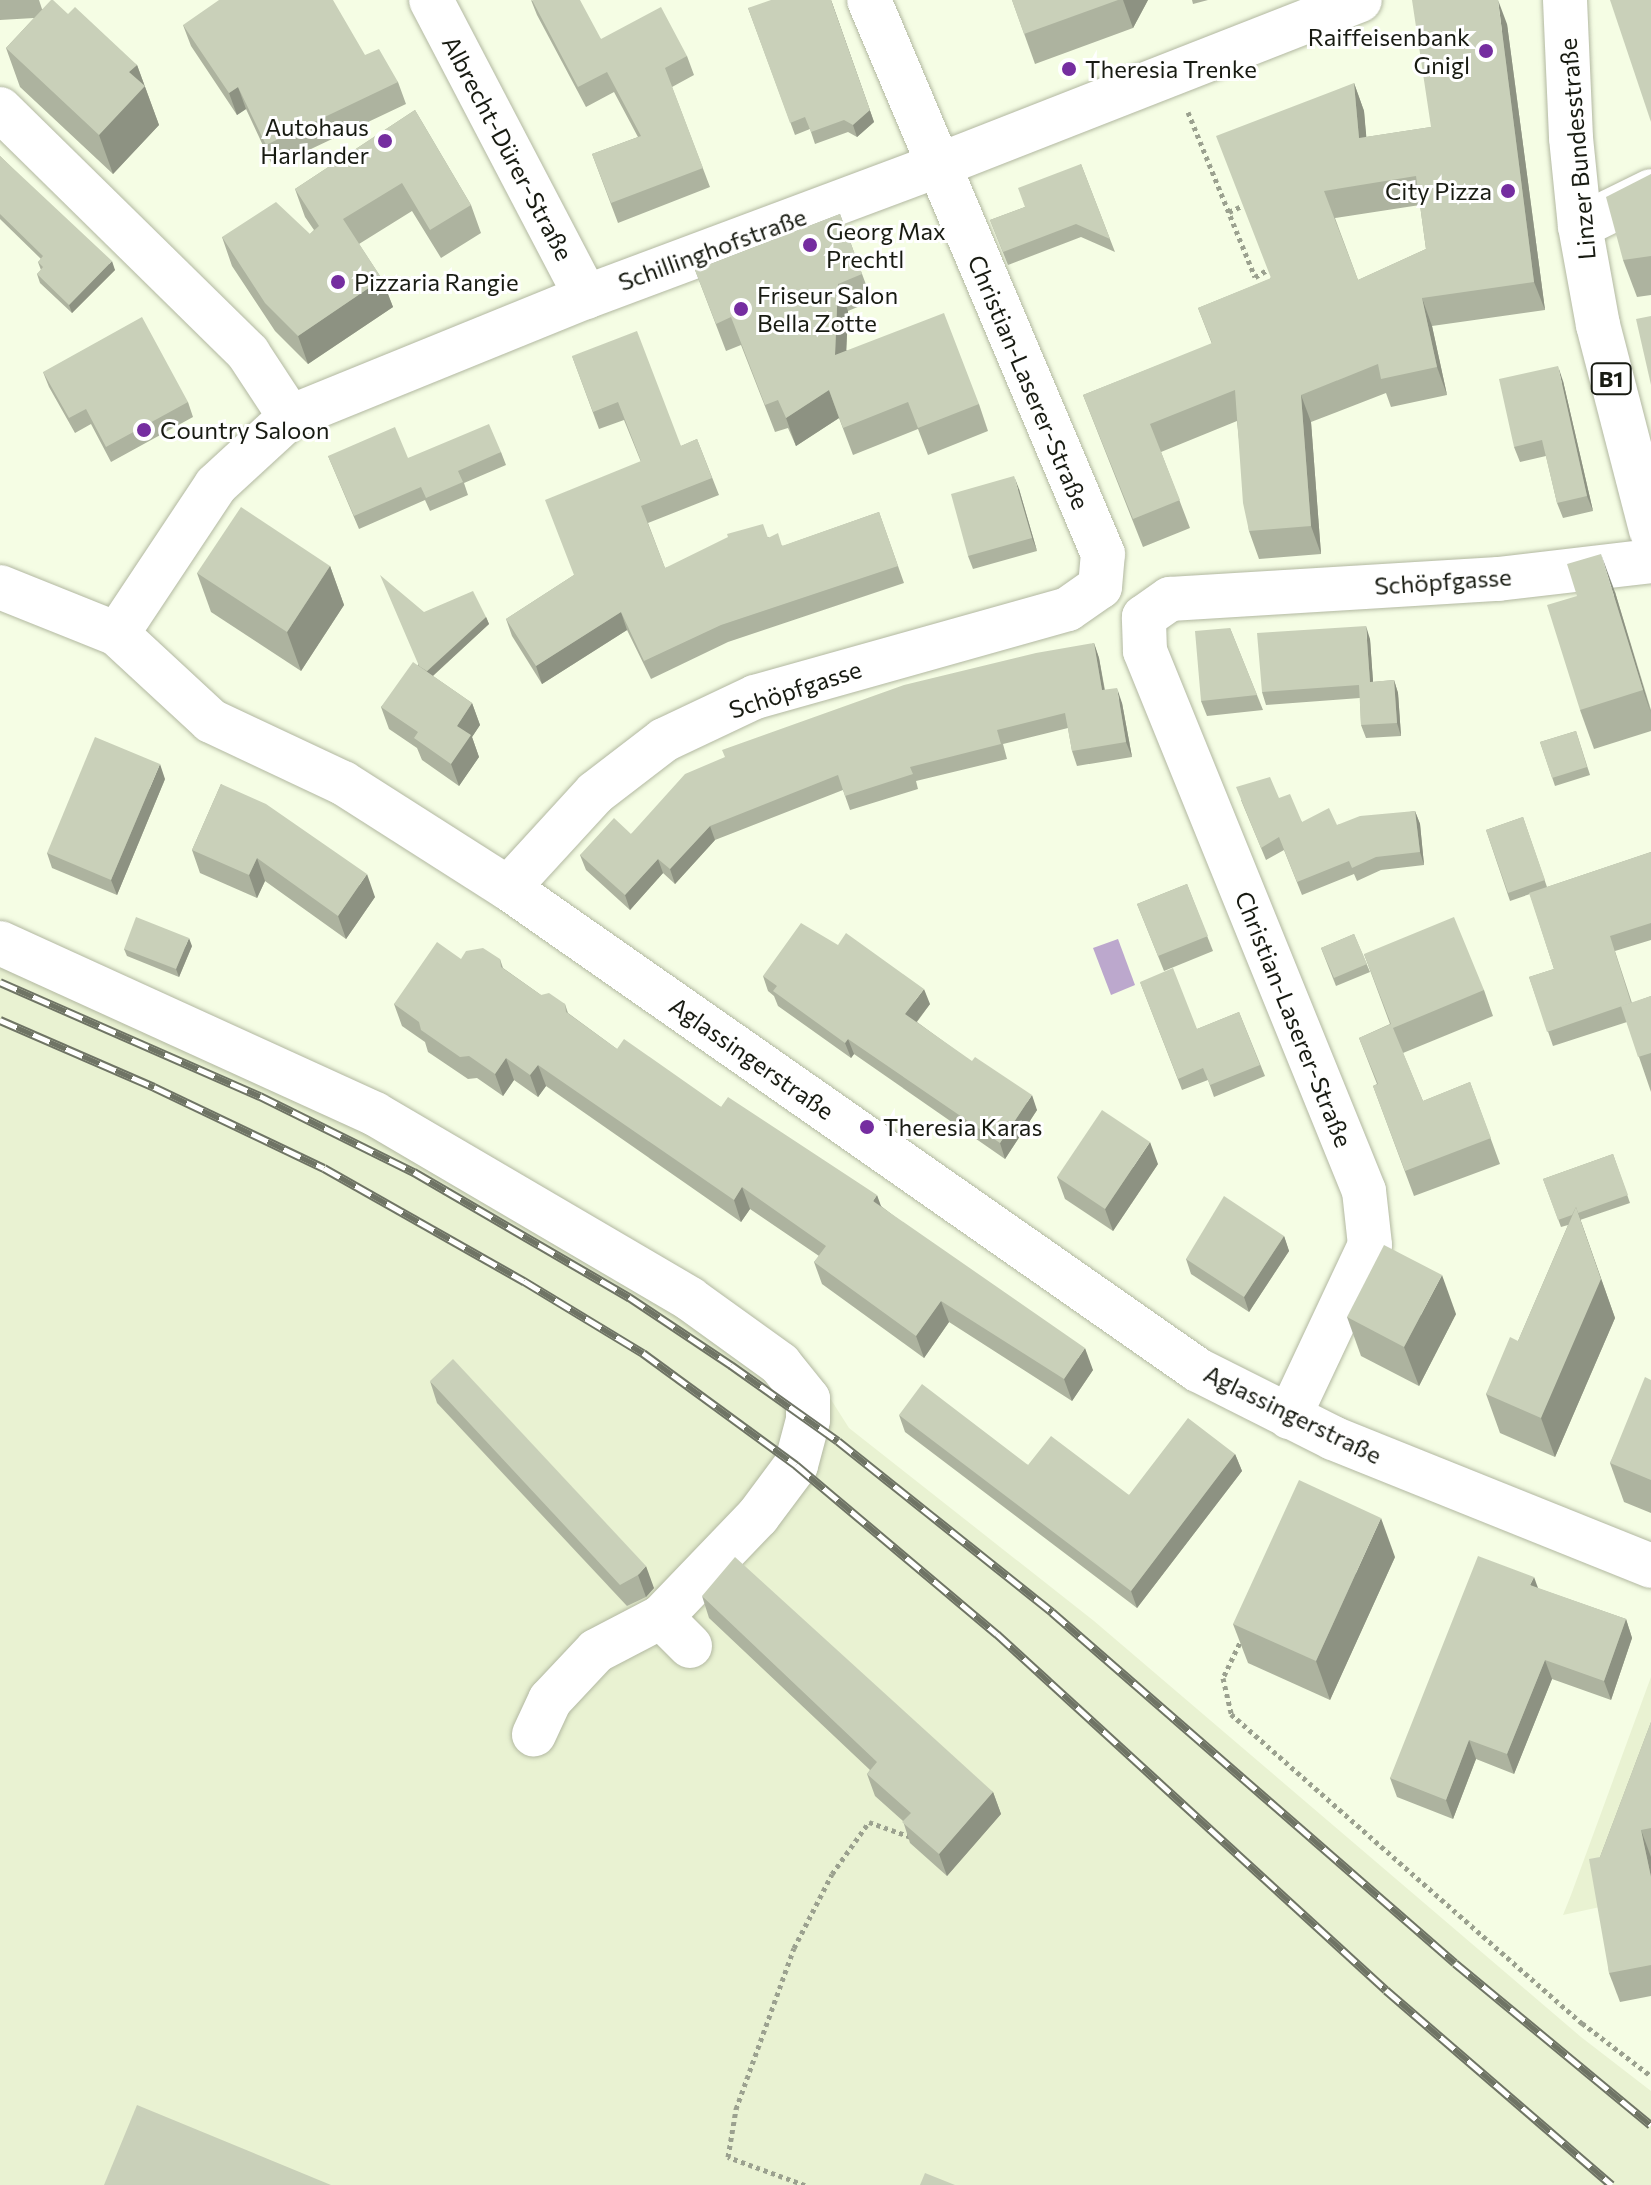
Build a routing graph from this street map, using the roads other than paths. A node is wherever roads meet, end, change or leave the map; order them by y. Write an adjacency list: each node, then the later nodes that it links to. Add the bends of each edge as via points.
1 (431, 0): 9 (street, Albrecht-Dürer-Straße)
2 (869, 0): 6 (street, Christian-Laserer-Straße)
3 (1360, 0): 6 (street, Schillinghofstraße)
4 (1565, 0): 8 (street, Linzer Bundesstraße / B1)
5 (0, 109): 10 (street, via 248,353)
6 (937, 166): 9 (street, Schillinghofstraße); 12 (street, Christian-Laserer-Straße)
7 (1651, 191): 8 (street)
8 (1580, 226): 11 (street, Linzer Bundesstraße / B1, via 1598,325)
9 (586, 297): 10 (street, Schillinghofstraße)
10 (290, 417): 16 (street, Schillinghofstraße, via 216,485)
11 (1651, 530)
12 (1103, 554): 17 (street, Schöpfgasse, via 1100,587 1068,609 755,697 664,740 588,799)
13 (1651, 561): 15 (street, Schöpfgasse, via 1498,579 1170,599)
14 (0, 587): 16 (street, Aglassingerstraße)
15 (1144, 617): 19 (street, Christian-Laserer-Straße, via 1145,651 1364,1191 1370,1245)
16 (117, 634): 17 (street, Aglassingerstraße, via 211,721 343,783)
17 (508, 888): 19 (street, Aglassingerstraße, via 1198,1370)
18 (0, 943): 21 (street, via 375,1114 690,1299 780,1364 808,1399 796,1465 676,1631 596,1651 550,1700)
19 (1289, 1417): 20 (street, Aglassingerstraße)
20 (1651, 1566)
21 (534, 1734)

